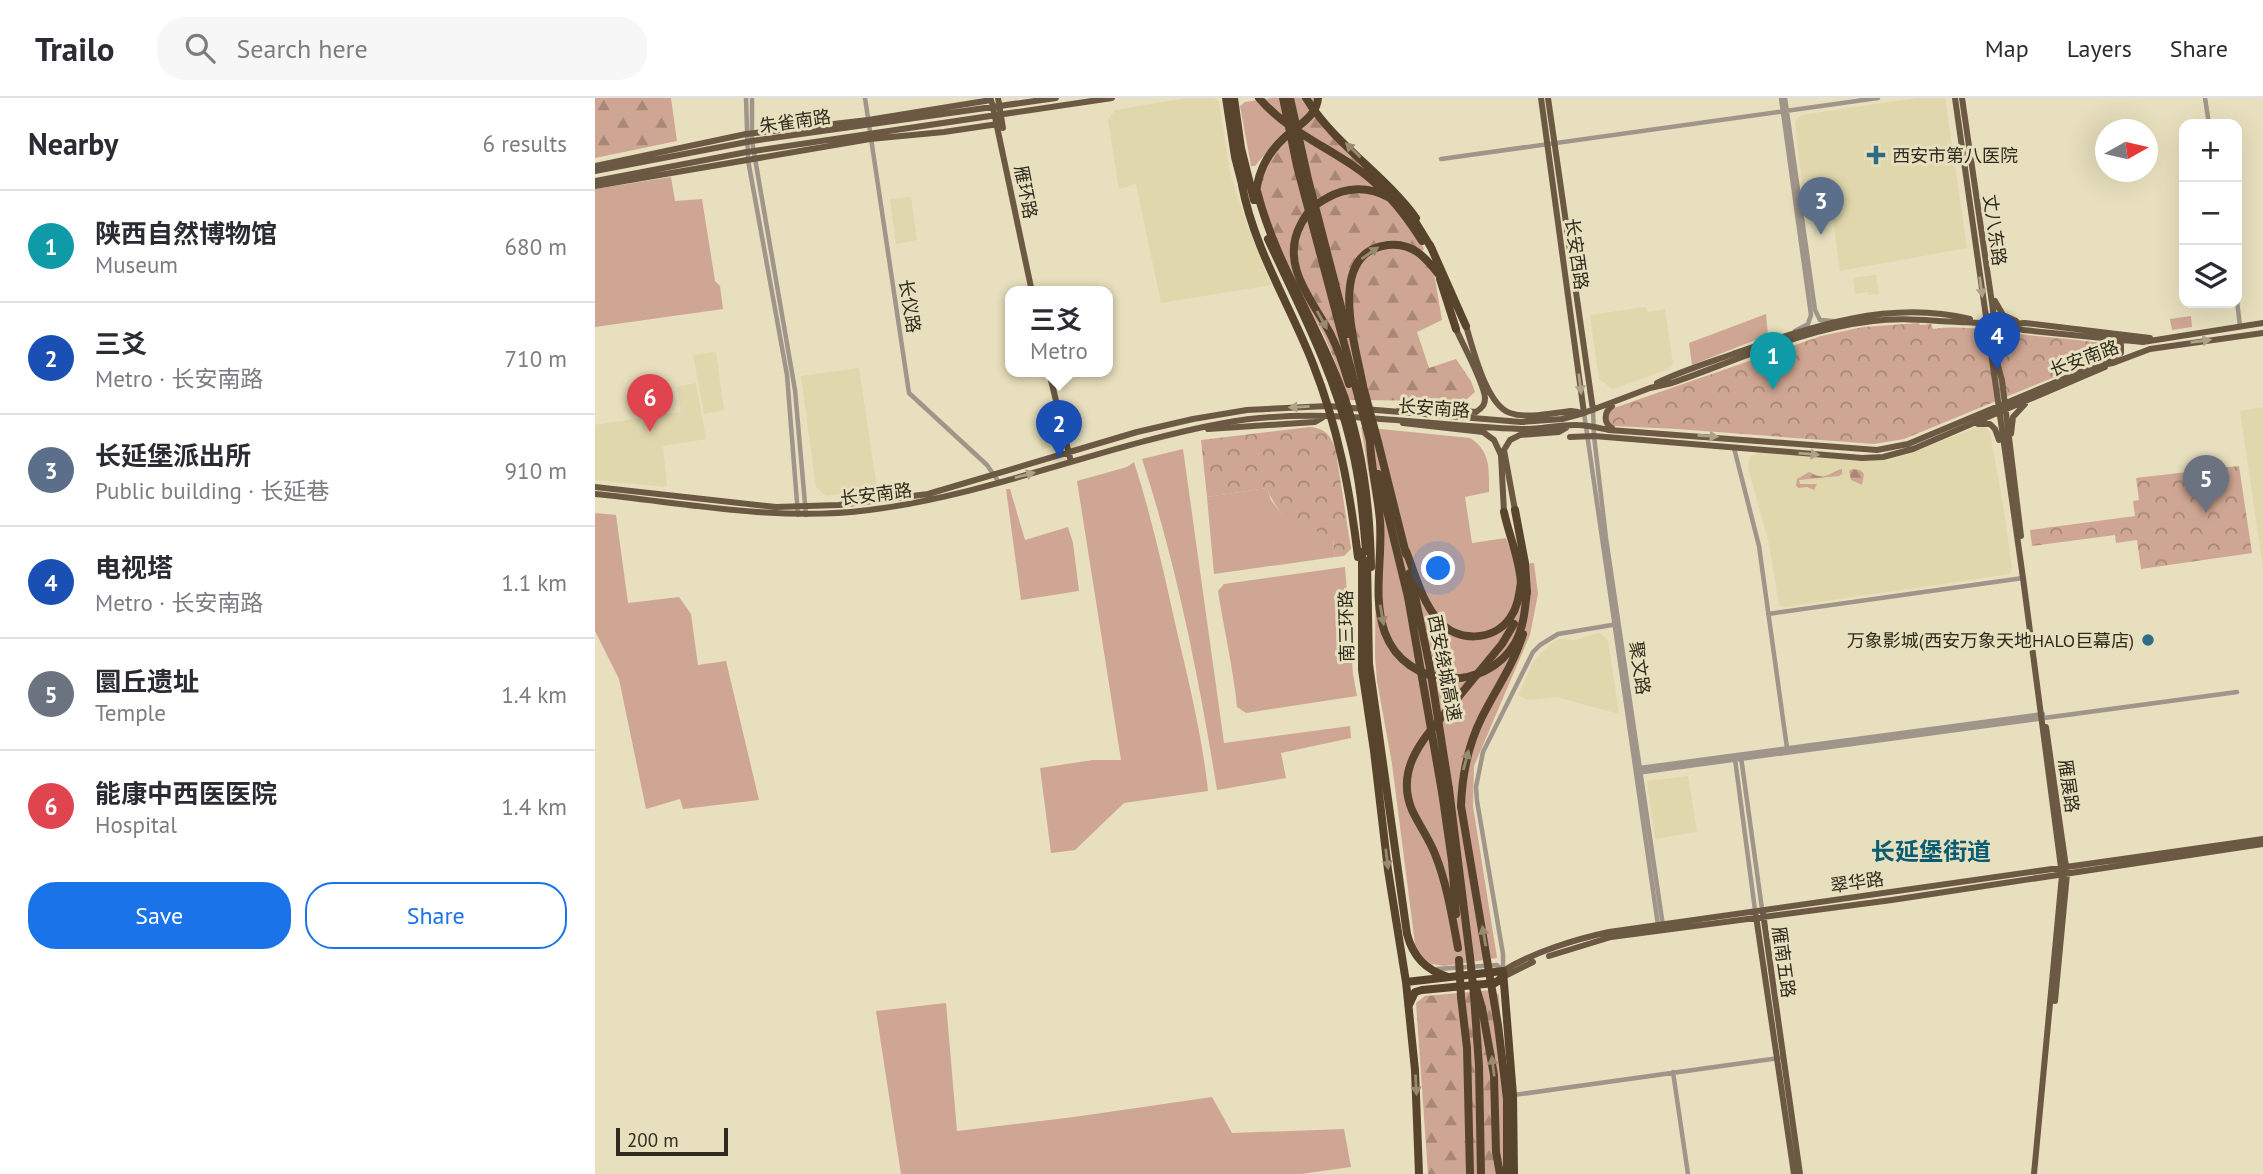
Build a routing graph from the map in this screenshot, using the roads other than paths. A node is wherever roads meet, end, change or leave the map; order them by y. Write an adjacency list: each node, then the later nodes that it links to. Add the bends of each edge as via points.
1 (746, 98): 25 (street)
2 (753, 98): 25 (street)
3 (865, 98): 24 (street, 长仪路)
4 (1056, 98): 20 (main road, 朱雀南路)
5 (1112, 98): 22 (main road, 朱雀南路)
6 (1226, 98): 33 (highway, 南三环路)
7 (1234, 98): 36 (highway, 南三环路)
8 (1259, 98): 38 (highway, bridge, via 1281,119 1379,186 1422,242)
9 (1283, 98): 68 (highway, 西安绕城高速, bridge)
10 (1290, 98): 57 (highway, 西安绕城高速, bridge)
11 (1306, 98): 37 (highway, one-way to 11, bridge, via 1400,196)
12 (1318, 98): 35 (highway, 南三环路, via 1313,113 1267,159)
13 (1541, 98): 27 (main road, 长安西路)
14 (1548, 98): 27 (main road, 长安西路)
15 (1783, 98): 21 (street)
16 (1878, 98): 21 (street)
17 (1955, 98): 43 (main road, 丈八东路, one-way to 43)
18 (1962, 98): 39 (main road, 丈八东路)
19 (2205, 98): 23 (street)
20 (995, 102): 22 (main road, 雁环路); 24 (main road, 朱雀南路)
21 (1785, 111): 27 (street); 42 (street, via 1815,310 1820,320); 50 (street, via 1811,315 1808,324)
22 (998, 118): 26 (main road, 朱雀南路); 40 (main road, 雁环路)
23 (2208, 119)
24 (868, 123): 25 (main road, 朱雀南路); 26 (street, 长仪路)
25 (749, 137): 28 (street); 30 (main road); 31 (main road, 朱雀南路)
26 (870, 137): 28 (main road, 朱雀南路); 83 (street, 长仪路, via 909,393)
27 (1551, 144): 29 (street); 63 (main road, 长安西路); 65 (main road, 长安西路, one-way to 65)
28 (751, 156): 32 (main road, 朱雀南路); 34 (main road); 87 (street, via 795,390)
29 (1441, 159)
30 (595, 166)
31 (595, 171)
32 (595, 181)
33 (1242, 185): 61 (highway, via 1259,245 1296,322); 89 (highway, 南三环路, bridge, via 1340,420)
34 (595, 186)
35 (1257, 191): 36 (highway, 南三环路); 64 (highway, via 1272,237)
36 (1257, 211): 89 (highway, 南三环路, bridge, via 1325,363 1345,421 1358,475)
37 (1432, 249): 47 (highway); 68 (highway, one-way to 68, bridge, via 1409,212 1374,191 1341,191 1312,207 1298,230 1295,266 1299,280 1331,335)
38 (1440, 276): 49 (highway); 57 (highway, one-way to 38, via 1350,309 1353,270 1378,247 1402,245 1416,250)
39 (1989, 282): 43 (main road, 丈八东路); 44 (main road, via 1999,311)
40 (1032, 286)
41 (2238, 308): 48 (street)
42 (1834, 321): 43 (main road, via 1905,312); 50 (main road)
43 (1986, 322): 46 (main road, 长安南路); 58 (main road, 长安南路, via 1905,318 1834,327); 62 (main road, 雁展路)
44 (2025, 323): 46 (main road); 52 (main road, via 2140,337)
45 (2263, 323): 48 (main road, 长安南路)
46 (2006, 324): 53 (main road, 长安南路)
47 (1466, 326): 65 (main road, via 1495,402 1506,412)
48 (2240, 326): 52 (main road, 长安南路)
49 (1455, 330): 66 (main road, via 1483,389 1482,408 1476,412 1415,407)
50 (1792, 333): 58 (main road)
51 (2263, 333): 54 (main road, 长安南路, one-way to 51, via 2150,349)
52 (2173, 336): 53 (main road, 长安南路, via 2143,342)
53 (2110, 340): 55 (main road, via 2121,345 2122,352)
54 (2113, 362): 55 (main road, 长安南路); 59 (main road)
55 (2092, 367): 62 (main road, 长安南路)
56 (1052, 377): 80 (main road)
57 (1363, 386): 90 (highway, 西安绕城高速, bridge)
58 (1650, 387): 60 (main road, 长安南路)
59 (2033, 398): 62 (main road); 81 (main road, via 2013,417)
60 (1622, 399): 63 (main road, 长安南路); 73 (main road, via 1605,414 1609,427)
61 (1328, 406): 64 (main road, 长安南路); 67 (highway); 80 (main road, 长安南路, one-way to 80, via 1247,410 1193,419)
62 (2002, 408): 72 (main road); 74 (main road, 长安南路, one-way to 62, via 1877,450 1908,444); 81 (main road, 雁展路)
63 (1593, 410): 65 (main road, 长安南路); 71 (street, 聚文路)
64 (1349, 412): 66 (main road, 长安南路); 67 (main road, 长安南路); 94 (highway, via 1366,497 1372,583)
65 (1584, 413): 66 (main road, 长安南路, via 1521,422); 70 (street, 聚文路)
66 (1387, 415): 69 (main road, 长安南路, via 1522,429); 88 (main road, via 1414,426 1483,432 1494,440 1501,455)
67 (1328, 416): 82 (main road, 长安南路, via 1223,423); 92 (highway, via 1343,458)
68 (1365, 424): 77 (highway, 西安绕城高速, bridge)
69 (1571, 425): 70 (main road, 长安南路); 86 (main road, via 1559,432 1510,440 1504,450)
70 (1585, 426): 71 (main road, 长安南路); 75 (street, 聚文路)
71 (1595, 427): 73 (main road, 长安南路); 75 (street, 聚文路)
72 (1966, 428): 79 (main road, one-way to 72, via 1883,457); 81 (main road, via 1984,423 1992,426)
73 (1621, 430): 74 (main road, 长安南路)
74 (1671, 434): 78 (main road)
75 (1591, 436): 76 (main road); 78 (main road); 97 (street, 聚文路)
76 (1570, 437)
77 (1370, 441): 93 (highway, one-way to 93, bridge, via 1381,523 1381,615 1386,634 1406,662 1417,671 1453,679 1492,667 1521,629); 107 (highway, 西安绕城高速, bridge, via 1422,670 1452,861)
78 (1689, 444): 79 (main road)
79 (1734, 448): 95 (street, via 1759,546)
80 (1069, 452): 82 (main road); 83 (main road, 长安南路)
81 (2008, 456): 91 (main road, 雁展路); 99 (main road, 雁展路)
82 (1072, 462): 83 (main road, 长安南路, one-way to 82)
83 (997, 478): 87 (main road, 长安南路, via 930,501 869,510)
84 (595, 487): 87 (main road, 长安南路)
85 (595, 494): 87 (main road, 长安南路, via 747,512)
86 (1515, 510): 93 (highway)
87 (802, 511)
88 (1504, 512): 96 (highway, via 1521,582 1520,610)
89 (1364, 551): 92 (highway, 南三环路); 94 (highway, 南三环路)
90 (1406, 551): 96 (highway, via 1425,599 1443,625 1474,637); 111 (highway, 西安绕城高速, bridge, via 1445,758)
91 (2023, 578): 95 (street); 99 (main road, 雁展路)
92 (1361, 587): 112 (highway, 南三环路, one-way to 112, via 1362,670)
93 (1527, 591): 121 (highway, one-way to 93, bridge, via 1507,1099 1461,788 1475,732 1518,650)
94 (1368, 601): 108 (highway, 南三环路, via 1369,664 1407,934)
95 (1768, 614): 100 (street)
96 (1510, 624): 107 (highway, bridge, via 1502,644 1422,740 1408,770 1408,797 1445,883)
97 (1617, 624): 102 (street, 聚文路); 109 (street, via 1558,634 1540,645 1526,663 1483,752 1477,800)
98 (2237, 691): 99 (street)
99 (2042, 716): 100 (street); 101 (street); 104 (main road, 雁展路)
100 (1787, 748): 101 (street)
101 (1738, 757): 102 (street); 105 (street, 雁南五路)
102 (1638, 770): 106 (street, 聚文路)
103 (2263, 841): 104 (main road, 翠华路)
104 (2064, 871): 105 (main road, 翠华路); 126 (main road, 雁展路)
105 (1759, 914): 106 (main road, 翠华路); 114 (main road, 雁南五路)
106 (1661, 927): 109 (main road, 翠华路, via 1583,944)
107 (1458, 948): 118 (highway, 西安绕城高速, bridge, via 1467,1048)
108 (1425, 966): 109 (street, via 1440,970 1497,965); 110 (highway)
109 (1503, 974): 110 (highway); 112 (highway); 113 (highway, via 1495,983 1415,992); 116 (highway)
110 (1448, 977): 112 (highway)
111 (1472, 978): 119 (highway, 西安绕城高速, bridge); 120 (highway, one-way to 111, bridge, via 1494,1075)
112 (1406, 985): 113 (highway, 南三环路)
113 (1408, 1011): 117 (highway, 南三环路, one-way to 117)
114 (1780, 1058): 115 (street); 124 (main road, 雁南五路); 125 (main road, 雁南五路)
115 (1673, 1072): 116 (street); 123 (street)
116 (1513, 1095): 122 (highway)
117 (1419, 1174)
118 (1470, 1174)
119 (1481, 1174)
120 (1500, 1174)
121 (1507, 1174)
122 (1514, 1174)
123 (1688, 1174)
124 (1794, 1174)
125 (1800, 1174)
126 (2036, 1174)

